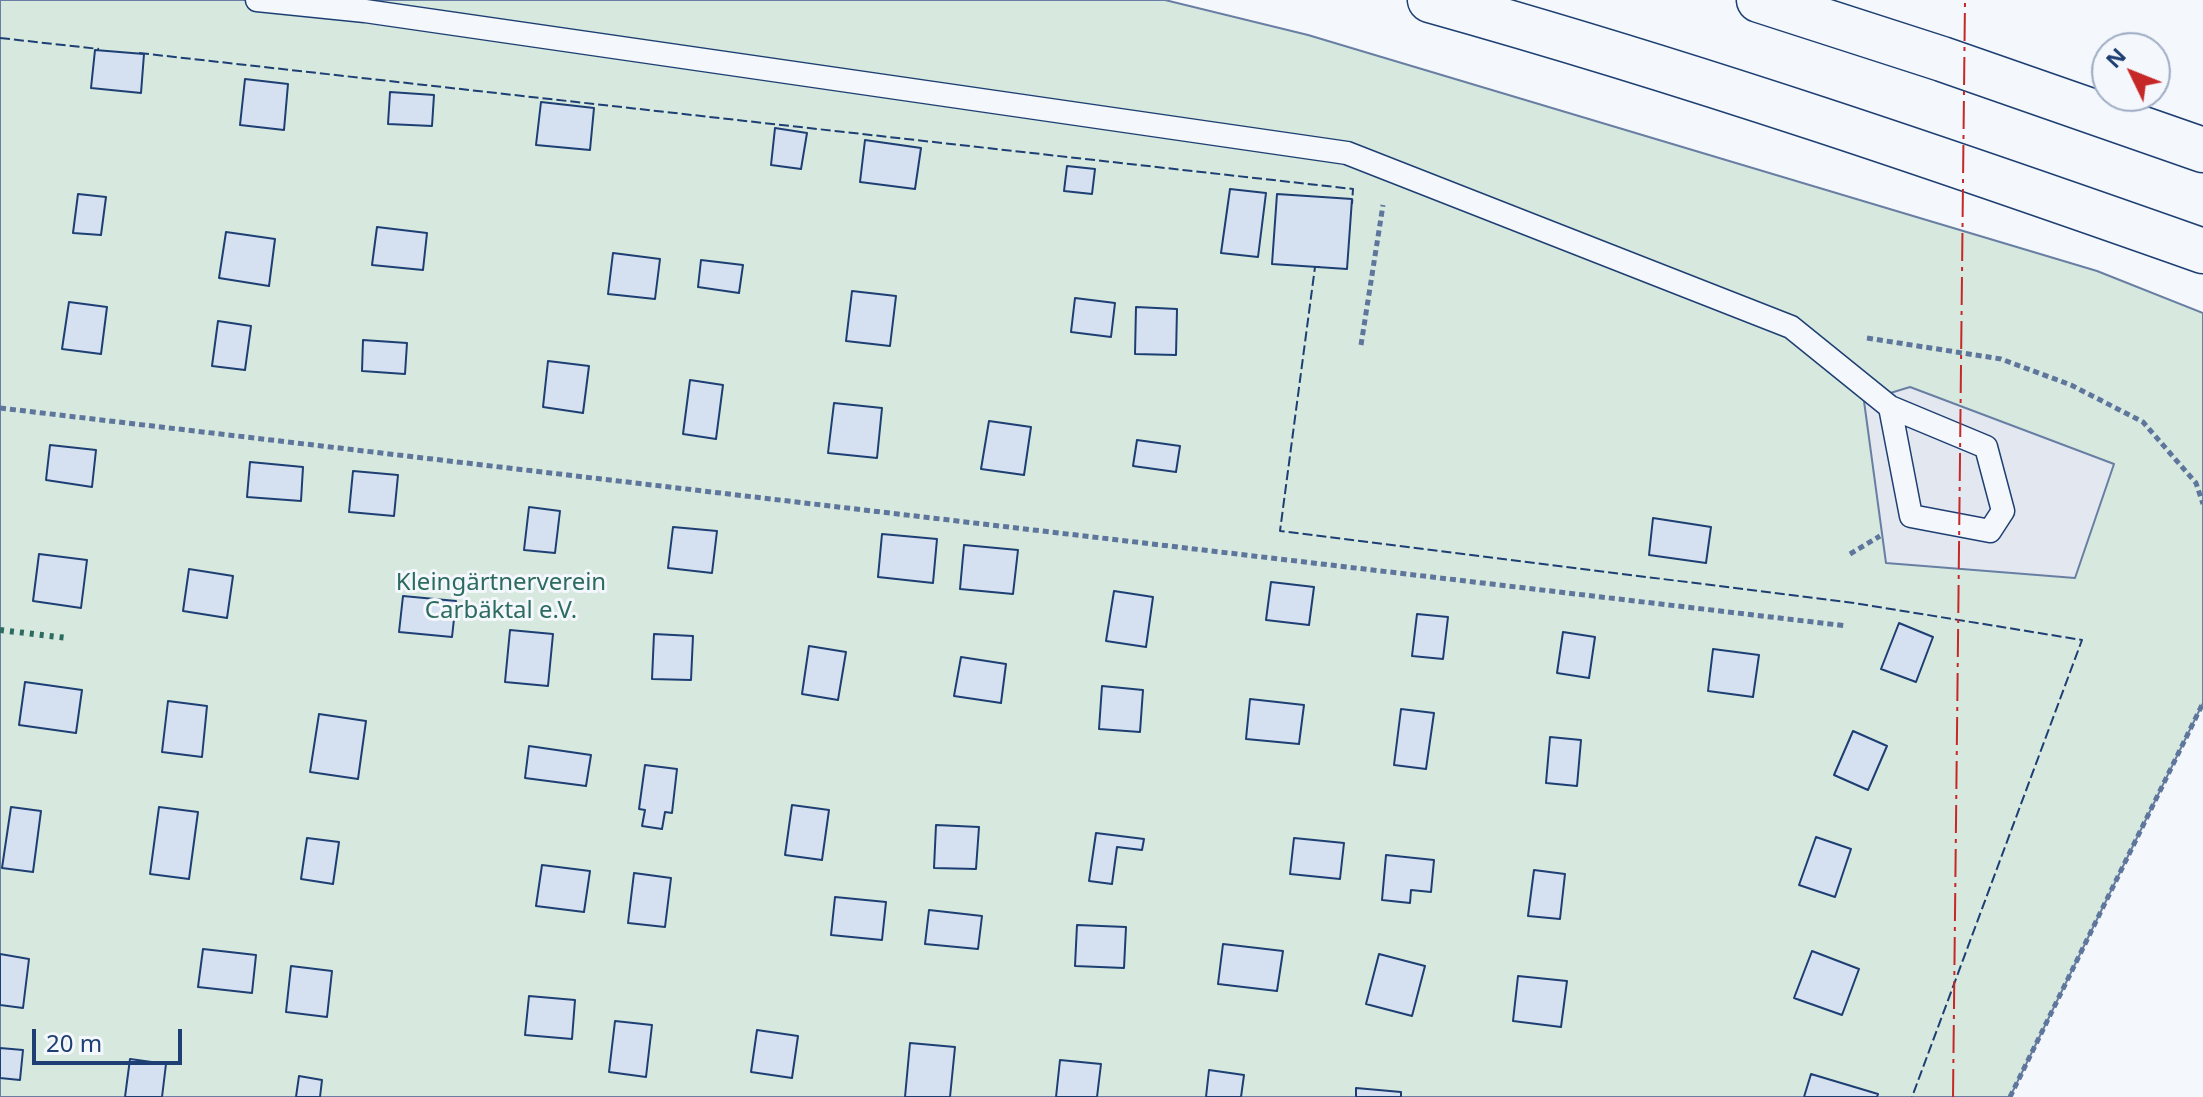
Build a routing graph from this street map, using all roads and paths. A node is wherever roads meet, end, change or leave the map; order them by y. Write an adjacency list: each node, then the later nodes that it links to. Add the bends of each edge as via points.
1 (257, 0): 5 (lane, via 365,11 1332,150)
2 (1430, 0): 6 (highway, via 1546,32 1979,172)
3 (1759, 0): 4 (highway)
4 (2203, 150)
5 (1388, 169): 8 (path); 9 (lane, via 1791,327)
6 (2203, 251)
7 (1866, 338): 11 (path, via 2001,359 2071,385 2143,422 2196,483)
8 (1361, 345)
9 (1890, 407): 9 (lane, via 1986,447 2003,511 1990,531 1911,516)
10 (0, 408): 12 (path)
11 (2203, 504)
12 (1847, 626)
13 (2203, 703): 14 (path)
14 (2010, 1097)

